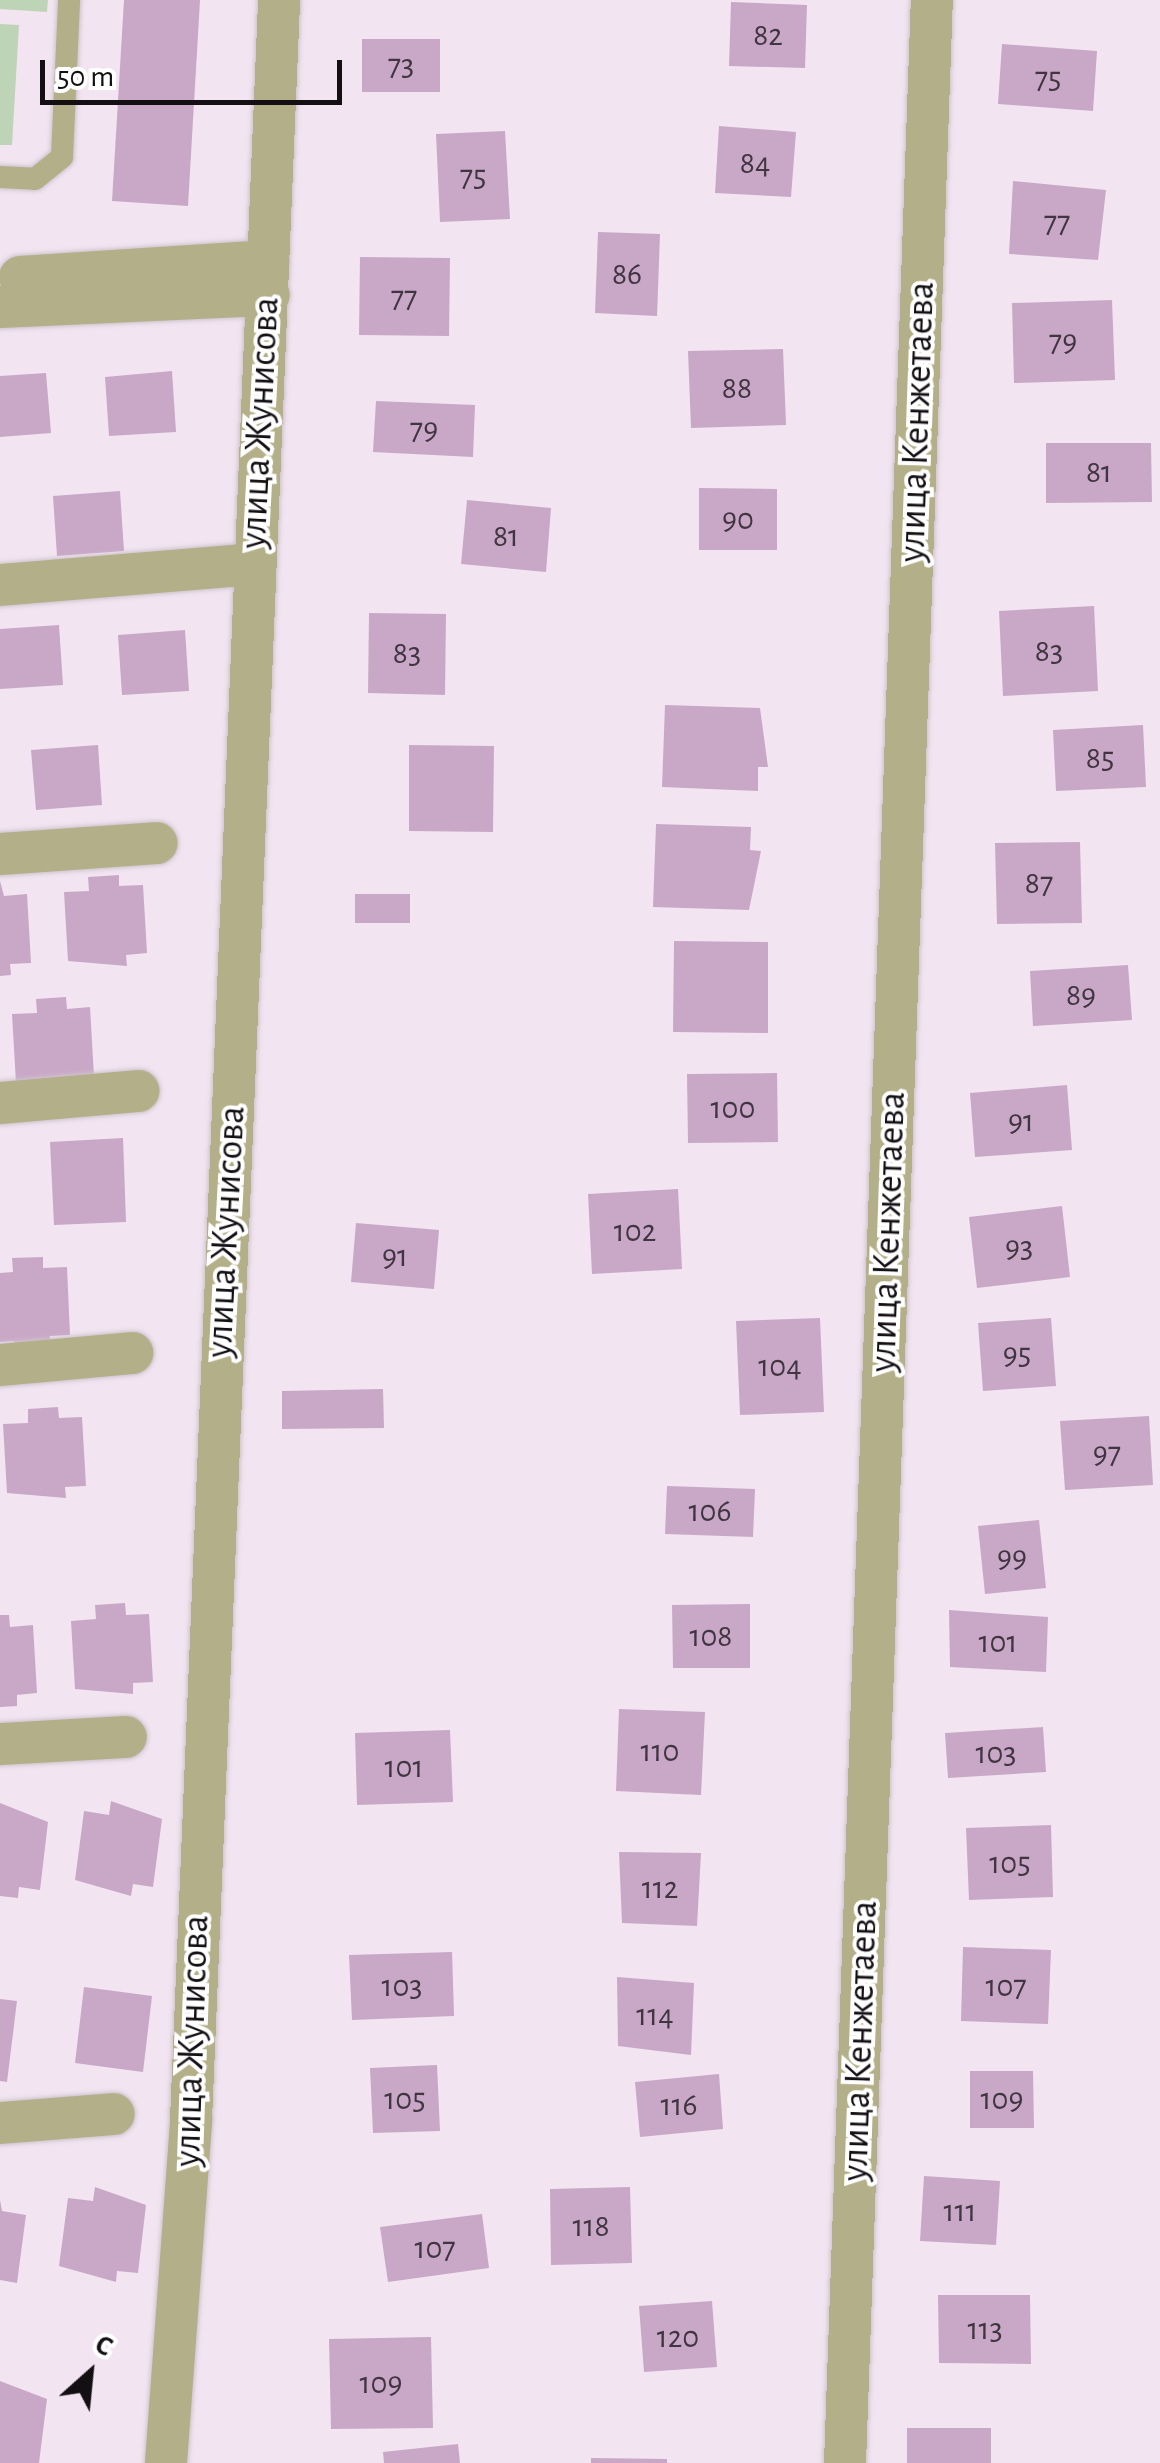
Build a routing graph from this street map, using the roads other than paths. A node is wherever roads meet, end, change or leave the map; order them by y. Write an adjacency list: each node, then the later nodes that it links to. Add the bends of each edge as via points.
1 (70, 0): 4 (lane, via 62,156 35,179)
2 (279, 0): 5 (street, улица Жунисова)
3 (932, 0): 21 (street, улица Кенжетаева)
4 (0, 177)
5 (268, 278): 6 (street); 7 (street); 8 (street, улица Жунисова)
6 (0, 279)
7 (0, 307)
8 (254, 564): 9 (street); 20 (street, улица Жунисова, via 191,2120)
9 (0, 585)
10 (157, 843): 11 (street)
11 (0, 854)
12 (138, 1091): 13 (street)
13 (0, 1103)
14 (132, 1353): 15 (street)
15 (0, 1365)
16 (126, 1737): 17 (street)
17 (0, 1744)
18 (114, 2114): 19 (street)
19 (0, 2123)
20 (166, 2463)
21 (844, 2463)

